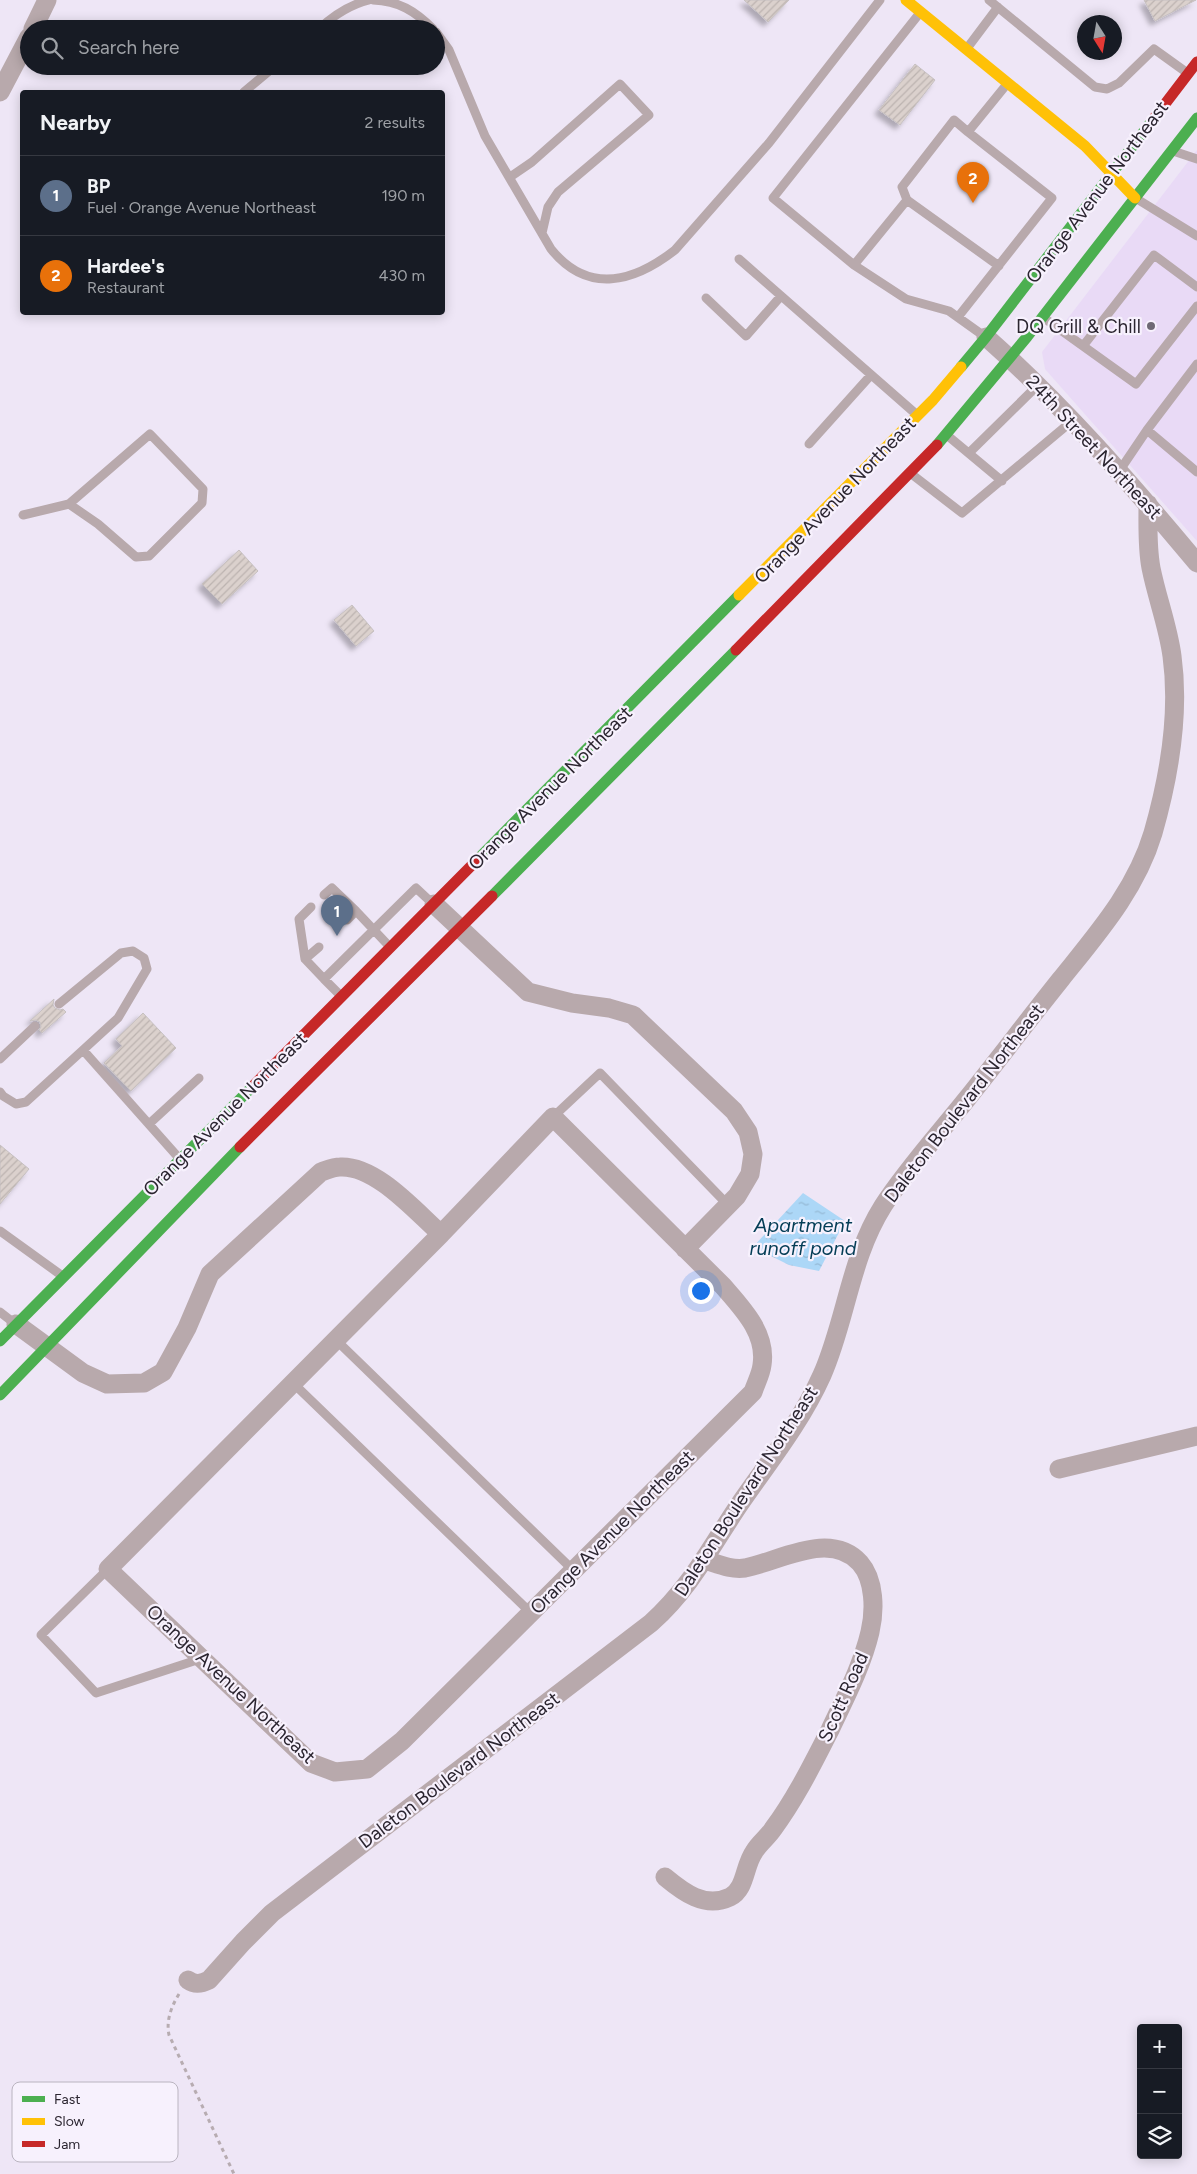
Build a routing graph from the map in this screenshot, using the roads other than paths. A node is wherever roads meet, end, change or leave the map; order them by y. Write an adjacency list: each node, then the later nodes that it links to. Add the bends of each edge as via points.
1 (47, 0): 8 (street)
2 (371, 0): 9 (lane, via 341,11); 10 (lane, via 405,6)
3 (880, 0): 28 (lane, via 734,184 675,250 658,264 637,275 619,279 588,276 560,259)
4 (906, 0): 7 (main road)
5 (989, 0): 6 (lane)
6 (998, 7): 12 (lane); 15 (lane, via 1095,87 1107,89 1119,83 1154,49)
7 (921, 12): 12 (main road); 31 (lane, via 773,198)
8 (37, 20)
9 (330, 20)
10 (425, 20)
11 (445, 46): 25 (lane, via 486,136)
12 (966, 48): 17 (main road)
13 (20, 54): 19 (street)
14 (1197, 62): 15 (main road, Orange Avenue Northeast)
15 (1188, 74): 24 (main road, Orange Avenue Northeast)
16 (264, 75): 18 (lane)
17 (1008, 82): 21 (lane); 24 (main road, via 1085,146)
18 (246, 90)
19 (0, 92)
20 (1197, 118): 22 (main road, Orange Avenue Northeast)
21 (968, 132): 27 (lane, via 954,120 902,187); 32 (lane, via 1052,198)
22 (1172, 151): 23 (lane); 26 (main road, Orange Avenue Northeast)
23 (1197, 159)
24 (1112, 173): 26 (main road); 39 (main road, Orange Avenue Northeast)
25 (510, 177): 28 (lane); 28 (lane, via 532,162 620,84 648,114 558,192 548,207)
26 (1135, 198): 29 (lane); 38 (main road, Orange Avenue Northeast)
27 (908, 200): 31 (lane); 32 (lane)
28 (542, 233)
29 (1197, 236)
30 (739, 259): 34 (lane)
31 (854, 265): 37 (lane, via 906,299 949,311)
32 (999, 266): 37 (lane)
33 (1197, 287): 40 (lane, via 1154,255)
34 (781, 296): 35 (lane, via 746,336); 43 (lane)
35 (706, 298)
36 (1197, 306): 40 (lane, via 1136,384)
37 (958, 317): 39 (lane)
38 (1043, 317): 40 (lane); 41 (main road, Orange Avenue Northeast)
39 (986, 337): 41 (street, 24th Street Northeast); 45 (main road, Orange Avenue Northeast)
40 (1083, 346)
41 (1010, 358): 44 (street, 24th Street Northeast); 48 (main road, Orange Avenue Northeast)
42 (1197, 364): 47 (lane)
43 (871, 375): 45 (lane); 49 (lane)
44 (1038, 385): 46 (street, 24th Street Northeast); 50 (lane)
45 (918, 416): 60 (main road, Orange Avenue Northeast)
46 (1072, 421): 51 (street, 24th Street Northeast); 54 (lane)
47 (1147, 430): 51 (lane); 52 (lane)
48 (946, 434): 50 (lane); 53 (main road, Orange Avenue Northeast)
49 (809, 444)
50 (969, 453): 54 (lane)
51 (1120, 470): 56 (street, 24th Street Northeast)
52 (1197, 472)
53 (911, 473): 54 (lane, via 962,513); 64 (main road, Orange Avenue Northeast)
54 (1002, 481)
55 (69, 504): 55 (lane, via 150,434 202,489 202,503 149,556 136,557); 57 (lane)
56 (1148, 504): 58 (street, 24th Street Northeast); 94 (street, Daleton Boulevard Northeast, via 1151,567 1172,652 1176,684 1168,769 1153,834 1142,861 1117,907 880,1210 851,1283 822,1375 804,1410)
57 (23, 515)
58 (1197, 563)
59 (324, 895): 62 (lane, via 332,888)
60 (434, 904): 64 (street); 65 (lane, via 416,888); 67 (main road, Orange Avenue Northeast)
61 (311, 907): 68 (lane, via 298,919)
62 (356, 911): 63 (lane); 65 (lane)
63 (347, 920)
64 (460, 928): 80 (street, via 528,992 633,1015 734,1111 748,1132 753,1154 750,1174); 89 (main road, Orange Avenue Northeast)
65 (373, 930): 67 (lane); 69 (lane)
66 (319, 947): 68 (lane)
67 (391, 948): 70 (main road, Orange Avenue Northeast)
68 (305, 959): 69 (lane)
69 (324, 979): 70 (lane)
70 (342, 997): 79 (main road, Orange Avenue Northeast)
71 (59, 1004): 73 (lane, via 121,954 133,951 144,958 146,969 118,1018)
72 (35, 1026): 74 (lane)
73 (83, 1050): 76 (lane, via 26,1102 16,1104); 78 (lane)
74 (0, 1059)
75 (199, 1078): 78 (lane)
76 (0, 1092)
77 (553, 1117): 80 (lane, via 600,1073); 82 (street); 83 (street, Orange Avenue Northeast)
78 (149, 1124): 79 (lane)
79 (180, 1159): 84 (main road, Orange Avenue Northeast)
80 (728, 1205): 83 (street)
81 (0, 1231): 84 (lane)
82 (441, 1234): 87 (street); 89 (street, via 382,1182 356,1169 340,1167 321,1172 210,1274 187,1328 163,1372 144,1383 107,1384 83,1373)
83 (685, 1249): 96 (street, Orange Avenue Northeast, via 747,1313 760,1338 762,1365 753,1392)
84 (63, 1277): 86 (main road, Orange Avenue Northeast)
85 (0, 1312): 86 (lane)
86 (16, 1324): 88 (main road, Orange Avenue Northeast); 89 (street)
87 (336, 1340): 90 (street); 96 (lane)
88 (0, 1341)
89 (46, 1348): 91 (main road, Orange Avenue Northeast)
90 (293, 1383): 95 (street); 97 (lane)
91 (0, 1395)
92 (1197, 1436): 93 (street)
93 (1059, 1469)
94 (705, 1560): 99 (street, Scott Road, via 730,1568 744,1568 815,1548 834,1549 848,1554 866,1572 872,1592 873,1615 859,1668 838,1712 796,1794 753,1852 741,1886 727,1898 713,1901 687,1894); 100 (street, Daleton Boulevard Northeast, via 669,1607 652,1623 272,1913 209,1980 201,1984)
95 (108, 1569): 98 (street, Orange Avenue Northeast); 98 (lane, via 41,1635 96,1693)
96 (573, 1570): 97 (street, Orange Avenue Northeast)
97 (531, 1613): 98 (street, Orange Avenue Northeast, via 402,1741 367,1769 335,1772 311,1763)
98 (200, 1659)
99 (665, 1877)
100 (188, 1980)

